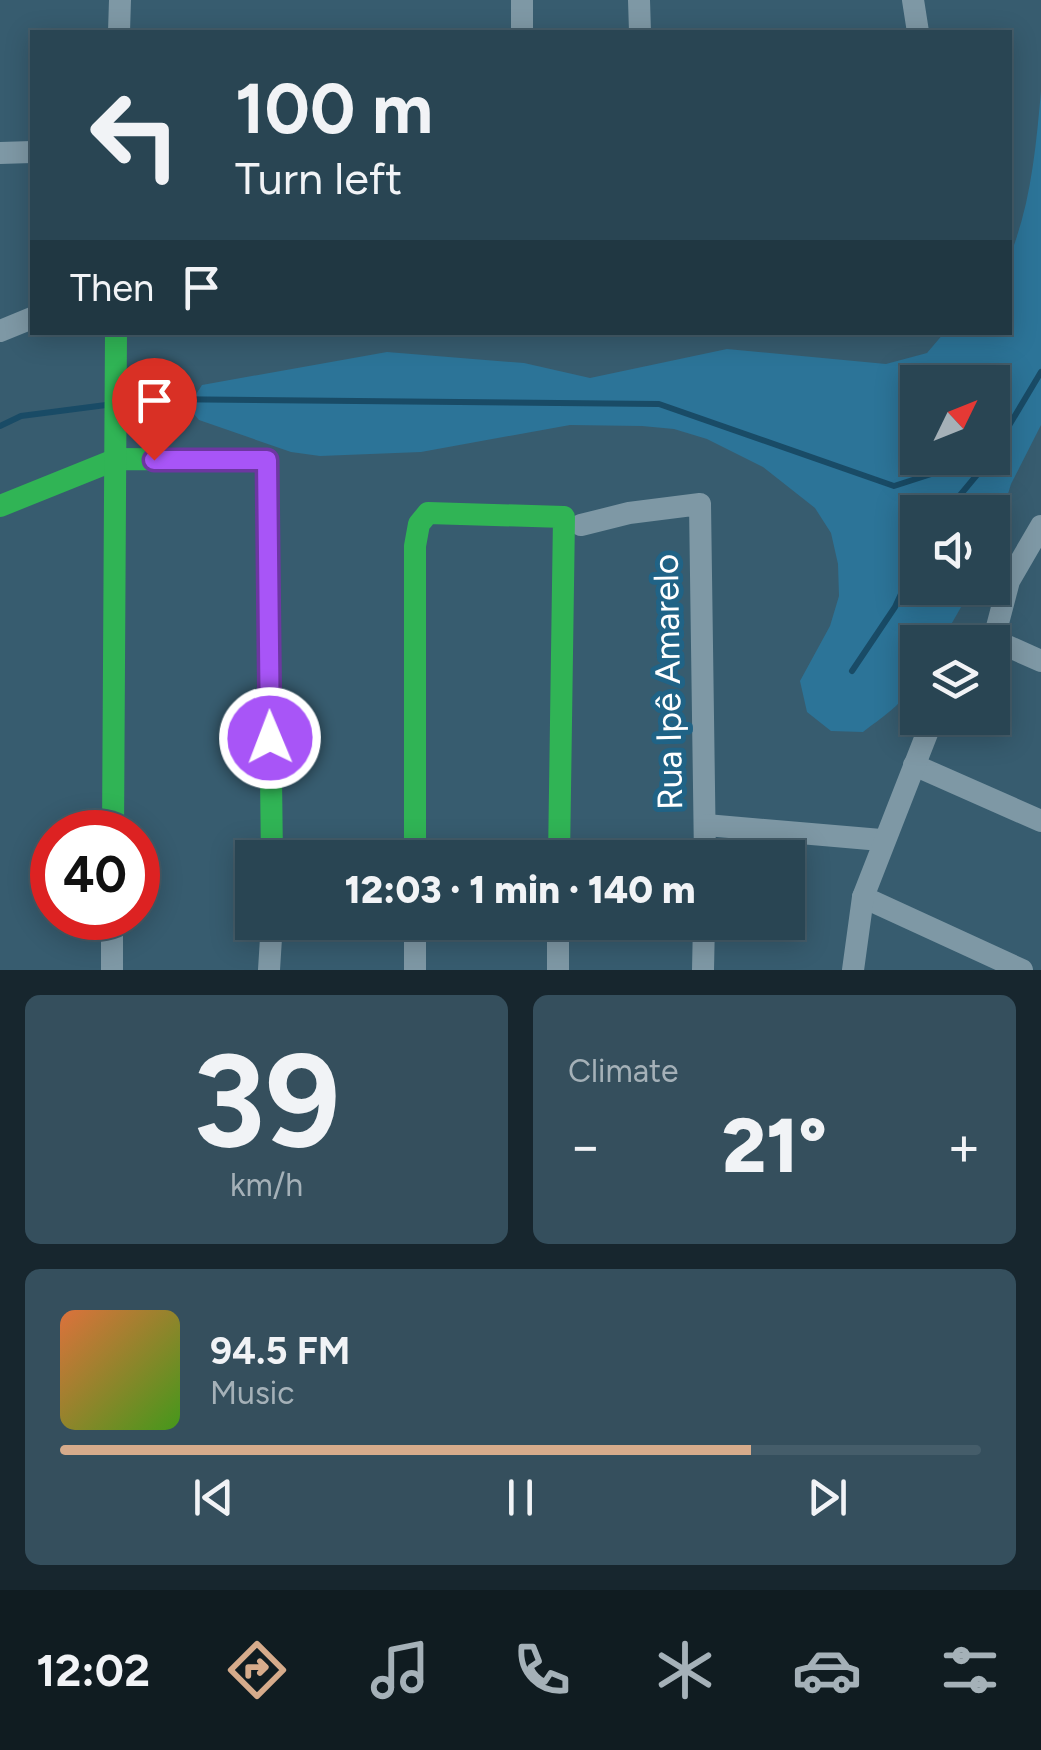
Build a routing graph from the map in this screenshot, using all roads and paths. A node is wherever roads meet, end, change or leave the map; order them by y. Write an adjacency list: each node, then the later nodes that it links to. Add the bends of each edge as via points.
1 (120, 0): 5 (street)
2 (522, 0): 6 (street)
3 (640, 0): 7 (street)
4 (913, 0): 8 (street)
5 (120, 30)
6 (522, 30)
7 (640, 30)
8 (918, 30)
9 (30, 152): 10 (street)
10 (0, 153)
11 (30, 319): 12 (street)
12 (0, 332)
13 (116, 335): 14 (street)
14 (116, 460): 15 (street); 23 (street); 26 (street, via 267,460)
15 (0, 506)
16 (572, 521): 25 (street, Rua Ipê Amarelo, via 700,504); 27 (street, via 428,513 418,524); 28 (street)
17 (1041, 526): 18 (street, via 1009,582)
18 (998, 625)
19 (1010, 649): 20 (street)
20 (1041, 661)
21 (926, 735): 22 (street)
22 (914, 765): 24 (street); 30 (street)
23 (113, 810)
24 (1041, 822)
25 (706, 825): 29 (street, Rua Ipê Amarelo); 30 (street)
26 (272, 840)
27 (415, 840)
28 (560, 840)
29 (706, 840)
30 (882, 840): 31 (street)
31 (863, 897): 42 (street); 43 (street)
32 (112, 940): 37 (street)
33 (271, 940): 38 (street)
34 (415, 940): 39 (street)
35 (558, 940): 40 (street)
36 (704, 940): 41 (street)
37 (112, 970)
38 (270, 970)
39 (415, 970)
40 (558, 970)
41 (703, 970)
42 (853, 970)
43 (1022, 970)

